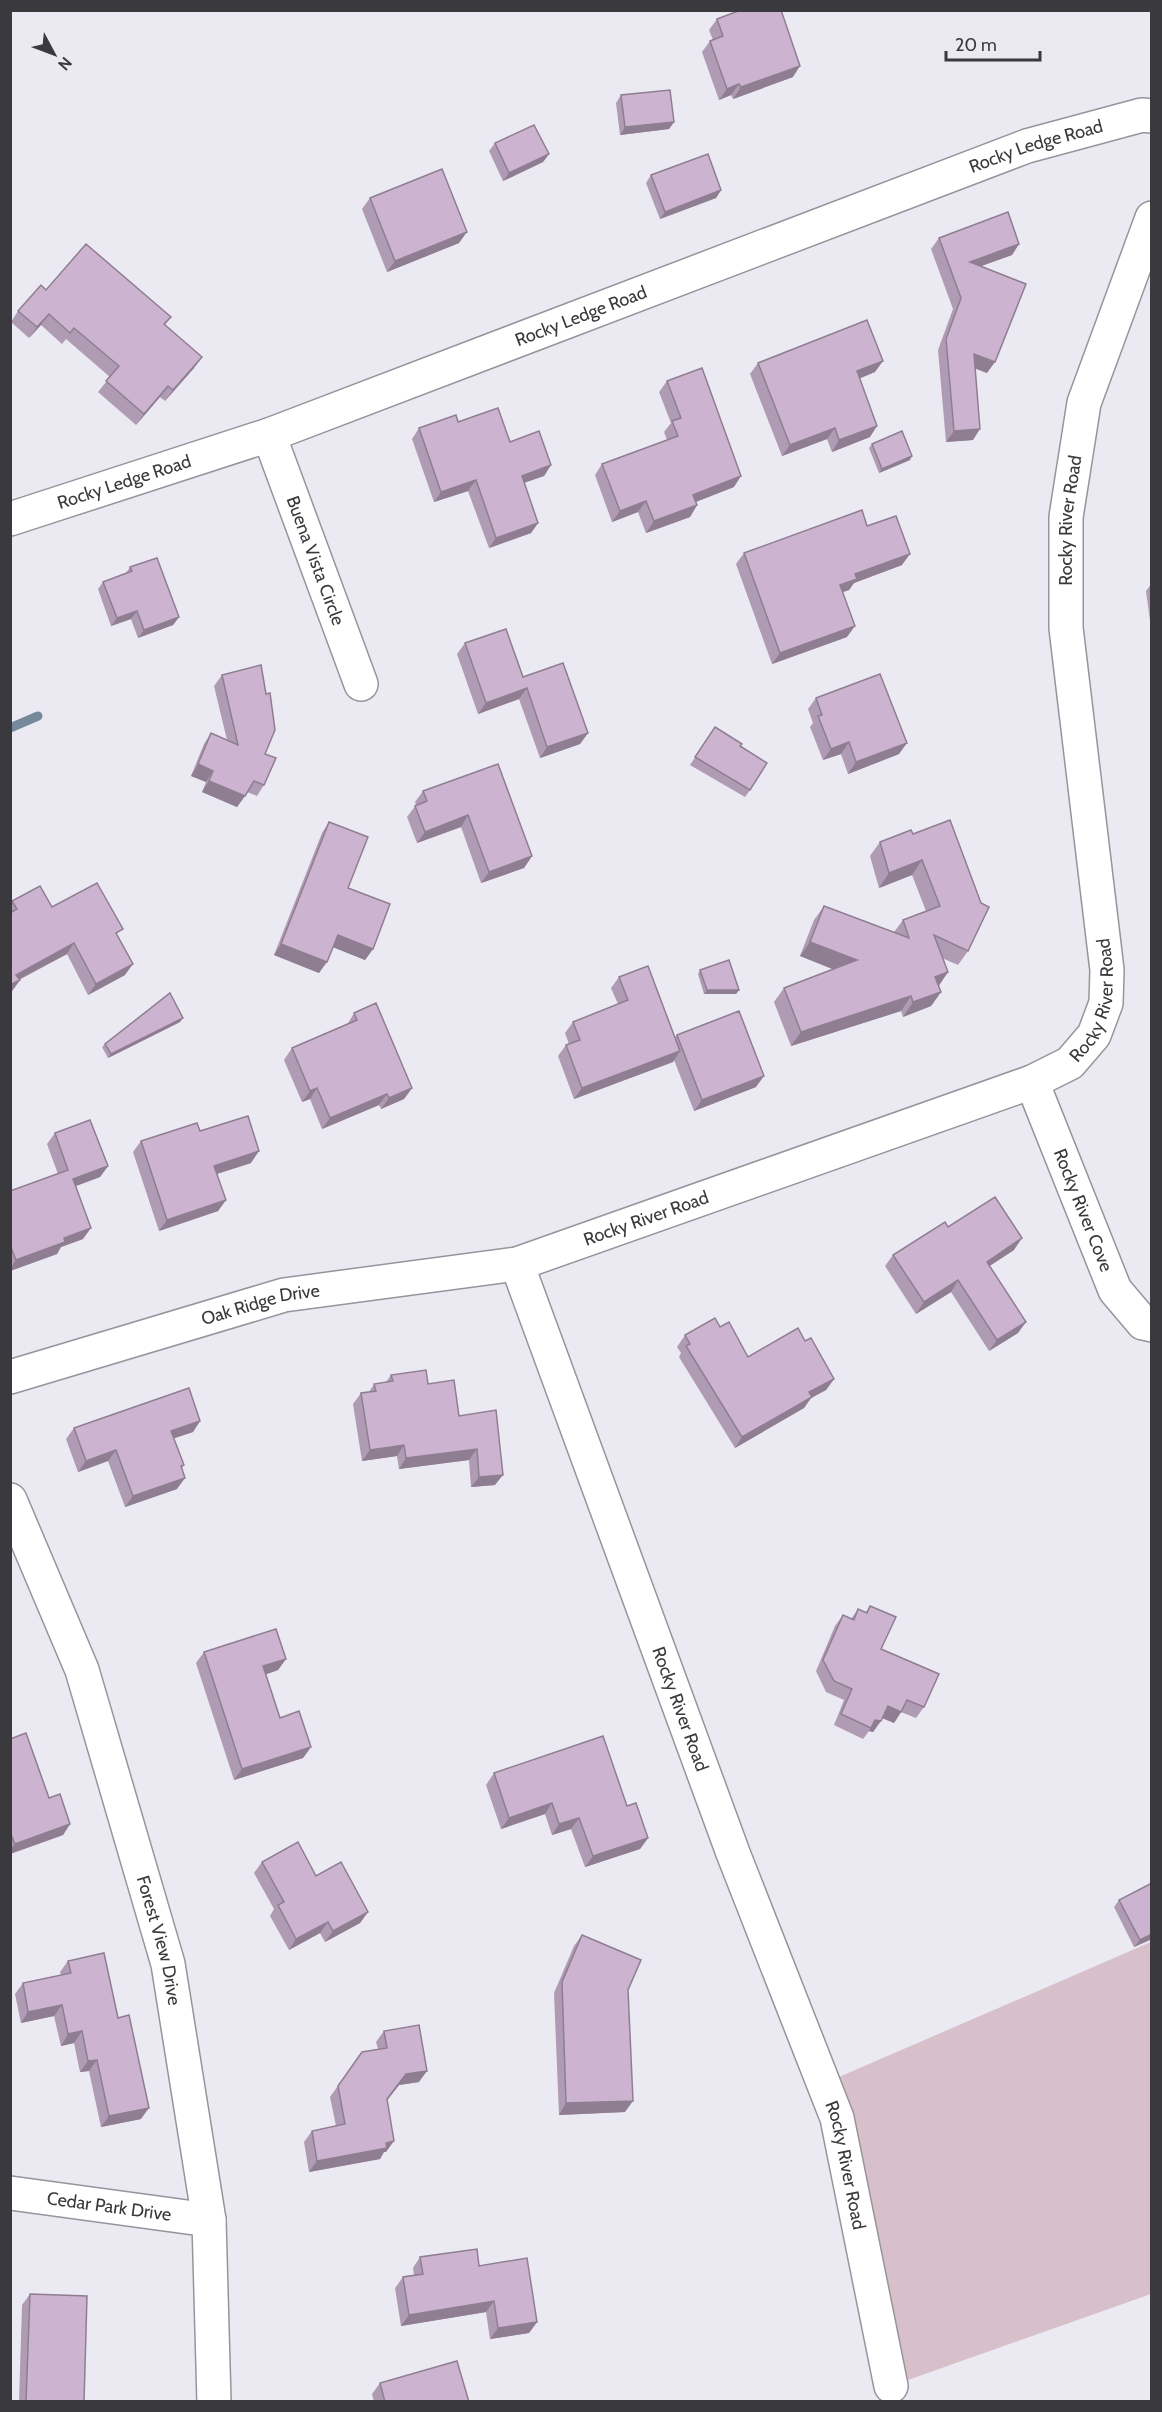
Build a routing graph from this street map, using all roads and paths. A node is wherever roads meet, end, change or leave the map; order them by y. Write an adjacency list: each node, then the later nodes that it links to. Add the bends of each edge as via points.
1 (1152, 116): 3 (street, Rocky Ledge Road, via 1142,115 1027,146)
2 (1152, 218): 6 (street, Rocky River Road, via 1084,403 1065,517 1066,628 1107,970 1106,1003 1094,1035 1070,1063)
3 (269, 435): 4 (street, Rocky Ledge Road); 5 (street, Buena Vista Circle)
4 (10, 519)
5 (361, 684)
6 (1032, 1082): 7 (street, Rocky River Road); 8 (street, Rocky River Cove, via 1115,1290 1143,1323)
7 (517, 1264): 9 (street, Oak Ridge Drive, via 284,1295); 13 (street, Rocky River Road, via 729,1842 837,2118)
8 (1152, 1325)
9 (10, 1377)
10 (10, 1500): 12 (street, Forest View Drive, via 82,1670 168,1964)
11 (10, 2193): 12 (street, Cedar Park Drive)
12 (209, 2220): 14 (street, Forest View Drive)
13 (891, 2386)
14 (214, 2402)

